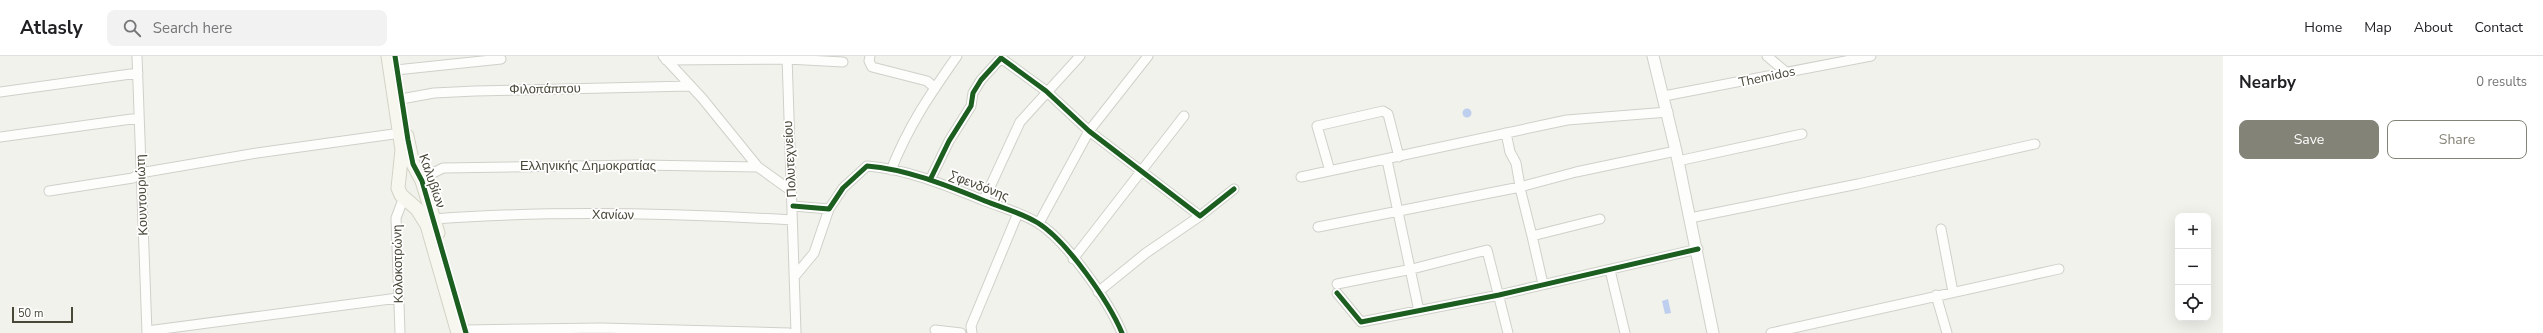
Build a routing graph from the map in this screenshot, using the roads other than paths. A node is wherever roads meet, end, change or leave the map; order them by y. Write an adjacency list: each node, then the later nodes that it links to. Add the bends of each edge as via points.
1 (137, 56): 16 (street, Κουντουριώτη)
2 (388, 56): 28 (main road, Καλυβίων)
3 (395, 56): 15 (main road, Καλυβίων)
4 (870, 56): 19 (street, via 868,61 872,67 926,81)
5 (957, 56): 19 (street)
6 (1080, 56): 20 (street)
7 (1148, 56): 27 (street)
8 (1653, 56): 22 (street)
9 (1767, 56): 17 (street)
10 (1871, 56): 17 (street, Themidos)
11 (664, 58): 12 (street); 18 (street)
12 (787, 58): 14 (street); 46 (street, Πολυτεχνείου)
13 (501, 59): 15 (street)
14 (843, 62)
15 (396, 70): 23 (main road, Καλυβίων)
16 (138, 73): 21 (street); 26 (street, Κουντουριώτη)
17 (1787, 73): 22 (street, Themidos)
18 (690, 86): 23 (street, Φιλοπάππου, via 475,91 434,93); 36 (street)
19 (934, 87): 37 (street, via 907,131)
20 (1046, 91): 27 (street); 43 (street, via 1001,58 973,93 971,106 949,141); 50 (street, via 1020,122)
21 (0, 92)
22 (1664, 96): 24 (street)
23 (401, 99): 44 (main road, Καλυβίων, via 413,164)
24 (1668, 112): 29 (street, via 1567,120); 33 (street)
25 (1184, 116): 39 (street)
26 (139, 118): 31 (street); 40 (street, Κουντουριώτη)
27 (1089, 131): 39 (street); 60 (street)
28 (400, 133): 40 (street); 42 (main road, Καλυβίων, via 402,150)
29 (1506, 133): 34 (street); 45 (street, via 1510,152 1516,163)
30 (1802, 134): 33 (street)
31 (0, 137)
32 (2035, 144): 56 (street)
33 (1677, 156): 45 (street, via 1576,172); 56 (street)
34 (1399, 157): 35 (street); 38 (street, via 1388,114 1383,111 1317,126)
35 (1387, 160): 38 (street); 53 (street)
36 (758, 167): 44 (street, Ελληνικής Δημοκρατίας, via 641,165 443,168); 46 (street)
37 (892, 170): 43 (street, Σφενδόνης); 52 (street, Σφενδόνης, via 867,166 843,188)
38 (1330, 171): 41 (street)
39 (1143, 172): 55 (street); 65 (street)
40 (140, 173): 48 (street, via 133,178); 79 (street, Κουντουριώτη)
41 (1300, 177)
42 (399, 180): 44 (main road, Καλυβίων, via 409,173); 49 (main road, Καλυβίων, via 399,192)
43 (930, 180): 50 (street, Σφενδόνης)
44 (421, 181): 49 (main road, Καλυβίων, via 417,197); 57 (main road, Καλυβίων)
45 (1520, 187): 53 (street); 63 (street)
46 (790, 190): 51 (street, Πολυτεχνείου)
47 (1234, 190): 55 (street)
48 (49, 191)
49 (405, 198): 75 (street, Κολοκοτρώνη, via 396,218); 80 (main road, Καλυβίων, via 417,209 427,225)
50 (984, 200): 54 (street, Σφενδόνης)
51 (793, 206): 52 (street); 59 (street, Πολυτεχνείου)
52 (829, 209): 69 (street, via 814,253)
53 (1398, 211): 61 (street); 66 (street)
54 (1018, 213): 60 (street, Σφενδόνης); 85 (street, via 971,326)
55 (1200, 216): 71 (street, via 1146,253)
56 (1690, 218): 64 (street)
57 (434, 219): 59 (street, Χανίων, via 584,215); 80 (main road, Καλυβίων)
58 (1600, 219): 63 (street)
59 (792, 220): 69 (street, Πολυτεχνείου)
60 (1039, 223): 65 (street, Σφενδόνης)
61 (1318, 227)
62 (1941, 229): 72 (street)
63 (1532, 236): 70 (street)
64 (1698, 249): 68 (street); 89 (street)
65 (1073, 259): 71 (street, Σφενδόνης)
66 (1412, 269): 73 (street, via 1487,250); 76 (street); 76 (street, via 1337,288 1361,322)
67 (2059, 269): 72 (street)
68 (1610, 270): 70 (street); 88 (street)
69 (794, 277): 83 (street, Πολυτεχνείου)
70 (1543, 284): 73 (street)
71 (1098, 292): 86 (street, Σφενδόνης)
72 (1953, 292): 74 (street)
73 (1499, 295): 76 (street); 87 (street)
74 (1936, 295): 90 (street); 91 (street)
75 (398, 298): 79 (street); 81 (street, Κολοκοτρώνη)
76 (1419, 311)
77 (601, 330): 80 (street); 82 (street)
78 (935, 330): 84 (street)
79 (147, 332)
80 (463, 332)
81 (400, 333)
82 (789, 333)
83 (796, 333)
84 (961, 333)
85 (972, 333)
86 (1122, 333)
87 (1508, 333)
88 (1625, 333)
89 (1713, 333)
90 (1771, 333)
91 (1947, 333)

